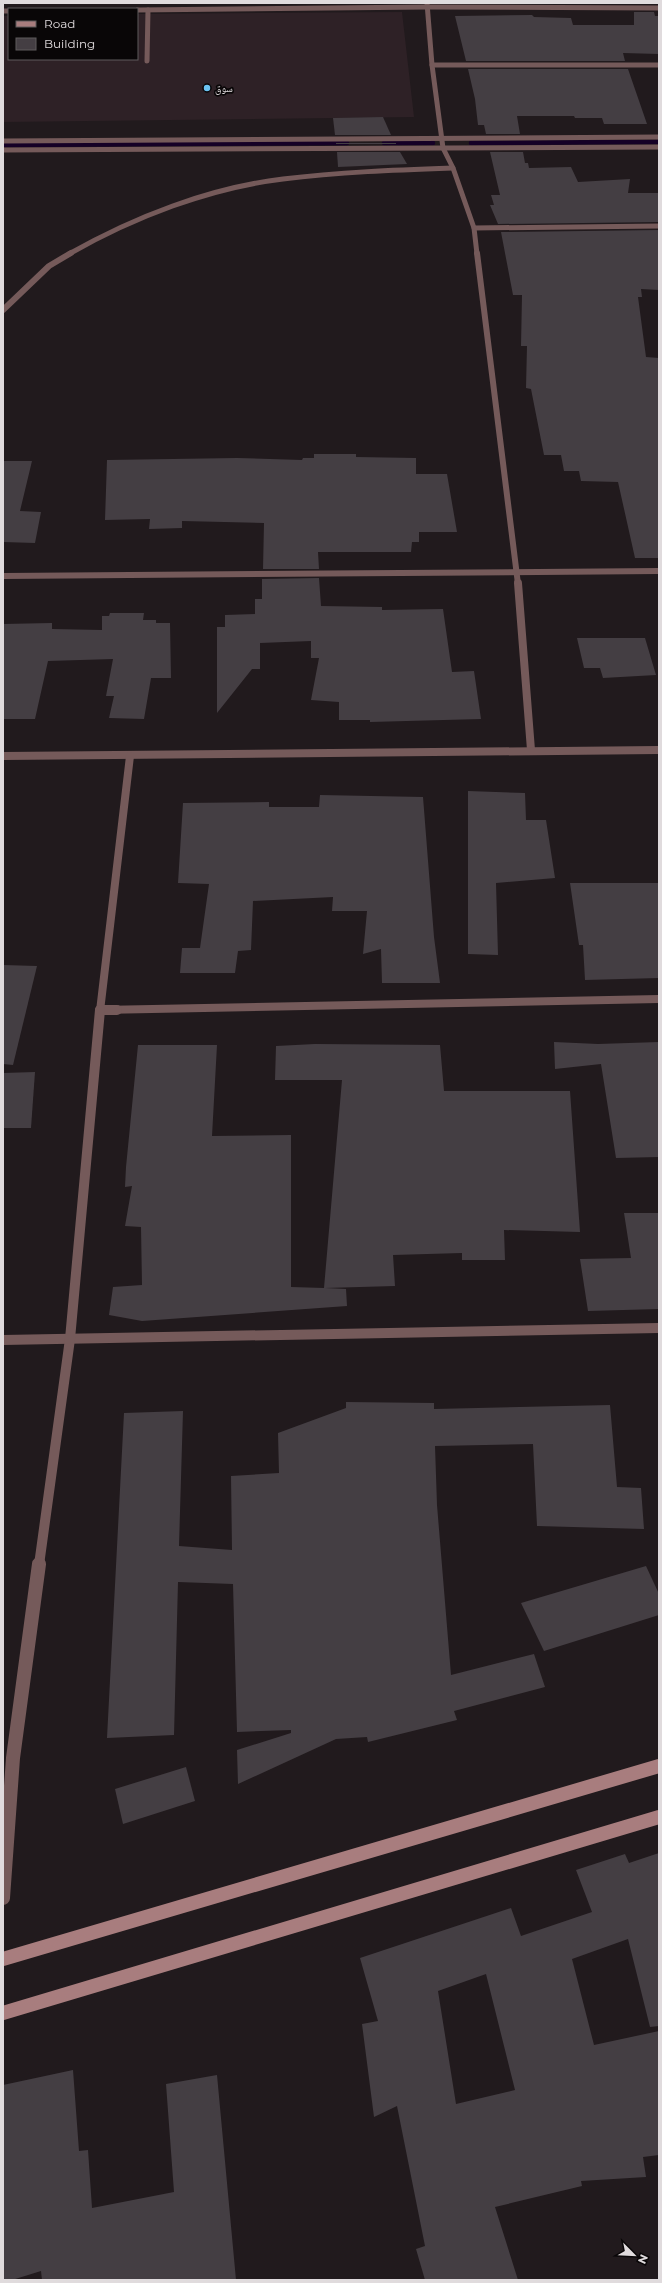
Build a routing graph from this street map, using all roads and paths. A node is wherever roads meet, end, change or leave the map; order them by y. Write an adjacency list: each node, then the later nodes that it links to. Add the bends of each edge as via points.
1 (427, 5): 2 (street); 4 (street); 6 (street)
2 (659, 8)
3 (138, 10): 4 (street)
4 (148, 10): 5 (street)
5 (146, 62)
6 (432, 65): 7 (street); 9 (street)
7 (659, 65)
8 (659, 137): 9 (street)
9 (441, 138): 10 (street); 11 (street)
10 (3, 141)
11 (443, 148): 12 (street); 13 (street); 14 (street)
12 (659, 148)
13 (3, 150)
14 (453, 168): 16 (street); 17 (street, via 358,172 282,179 235,188 172,206 97,238 49,266)
15 (659, 226): 16 (street)
16 (474, 228): 19 (street)
17 (3, 310)
18 (659, 571): 19 (street)
19 (517, 573): 20 (street); 21 (street)
20 (3, 576)
21 (531, 750): 22 (street); 24 (street)
22 (659, 750)
23 (3, 756): 24 (street)
24 (130, 756): 26 (street)
25 (659, 999): 26 (street)
26 (100, 1010): 28 (street)
27 (659, 1328): 28 (street)
28 (70, 1339): 29 (street); 30 (street)
29 (3, 1340)
30 (8, 1758): 33 (street)
31 (659, 1766): 34 (street)
32 (659, 1817): 35 (street)
33 (3, 1898)
34 (3, 1959)
35 (3, 2013)

